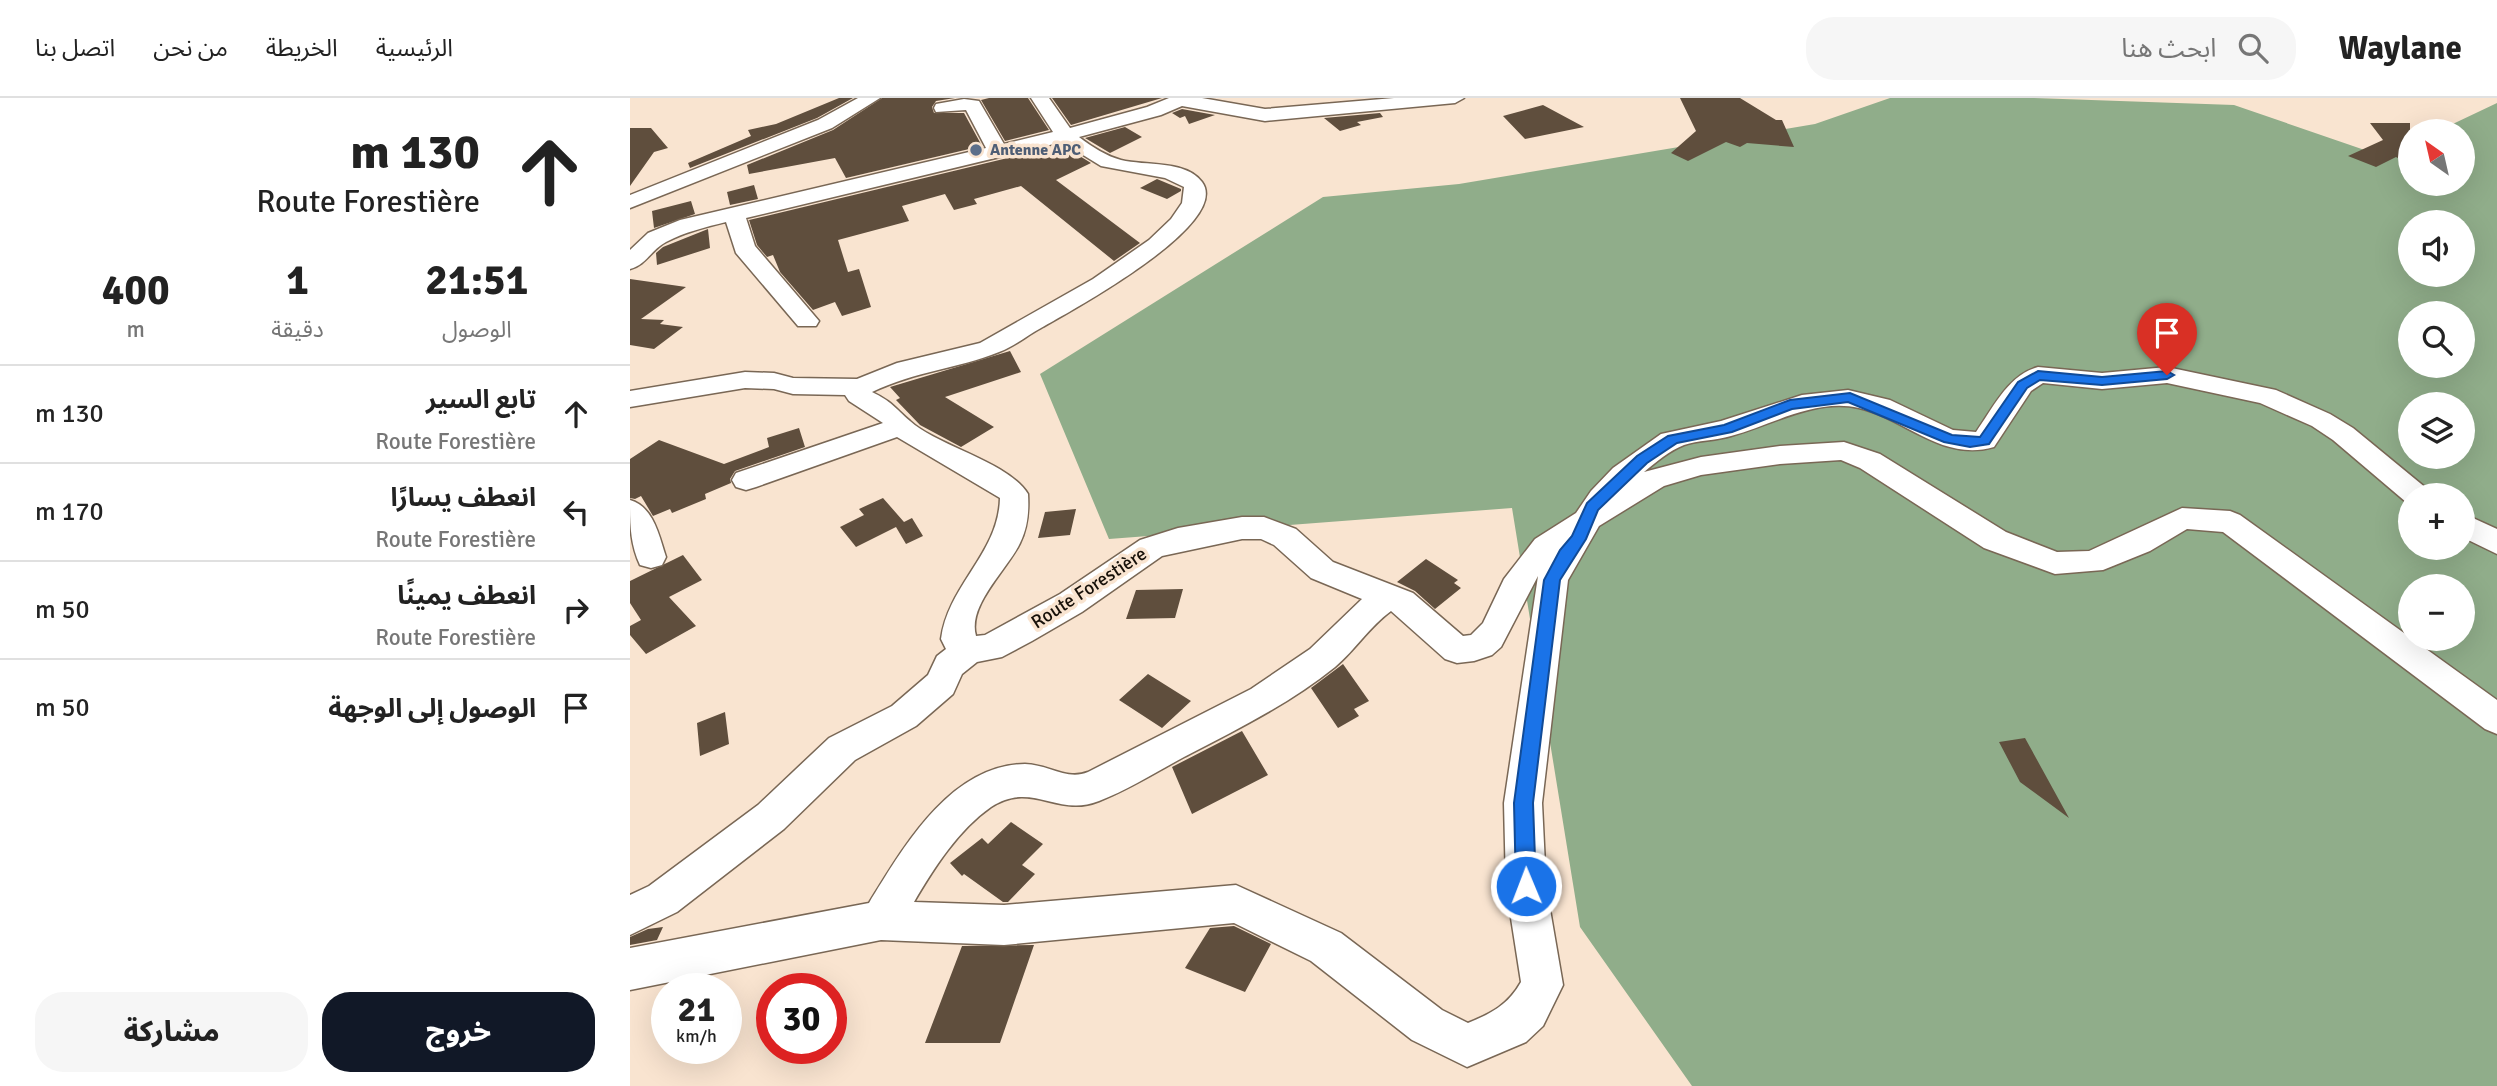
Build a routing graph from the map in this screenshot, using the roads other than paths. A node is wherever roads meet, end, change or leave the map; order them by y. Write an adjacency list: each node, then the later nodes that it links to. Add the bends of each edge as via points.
1 (872, 98): 8 (street, via 825,124)
2 (1040, 98): 6 (street)
3 (1455, 98): 4 (street, via 1265,114 1242,114)
4 (1182, 99): 6 (street)
5 (943, 108): 7 (street, via 973,105)
6 (1066, 135): 7 (street); 14 (street, via 1104,160 1188,179 1196,191 1190,209 1147,252 1013,338 976,354 895,372)
7 (997, 150): 9 (street)
8 (630, 202)
9 (734, 212): 11 (street); 13 (street, via 744,248)
10 (630, 216): 11 (street)
11 (645, 235): 12 (street)
12 (630, 262)
13 (807, 321)
14 (861, 387): 15 (street, via 745,380); 16 (street, via 858,395 884,408)
15 (630, 399)
16 (899, 427): 17 (street); 25 (street, via 1013,494 1014,523 962,611 957,639)
17 (746, 480)
18 (2402, 483): 20 (street, Route Forestière, via 2343,434 2267,396 2167,375 2102,381 2038,375 2022,385 1984,441 1949,439 1850,397 1790,405 1727,428 1672,439 1592,507)
19 (630, 510): 23 (street, via 641,525)
20 (1587, 520): 24 (street, Route Forestière, via 1566,529 1542,549 1516,587 1494,634 1481,647 1457,650); 26 (street, via 1654,479 1701,466 1844,451 1870,461 1995,540 2055,563 2092,562 2139,543 2182,517 2230,522); 28 (street, via 1552,580 1544,631 1524,803 1526,886 1542,985 1528,1011 1511,1027 1467,1045 1427,1024 1326,947 1236,904 1004,925)
21 (2475, 530): 22 (street)
22 (2497, 543)
23 (651, 557)
24 (1389, 595): 25 (street, Route Forestière, via 1322,570 1285,537 1264,528 1242,527 1178,538 1151,548 1020,632 990,648); 28 (street, via 1360,617 1347,636 1322,657 1263,699 1101,783 1078,792 1023,780 993,786 956,815 907,877)
25 (968, 649): 27 (street, via 949,666 941,684 904,716 842,749 771,817 663,900)
26 (2497, 719)
27 (630, 916)
28 (881, 920): 29 (street)
29 (630, 969)

